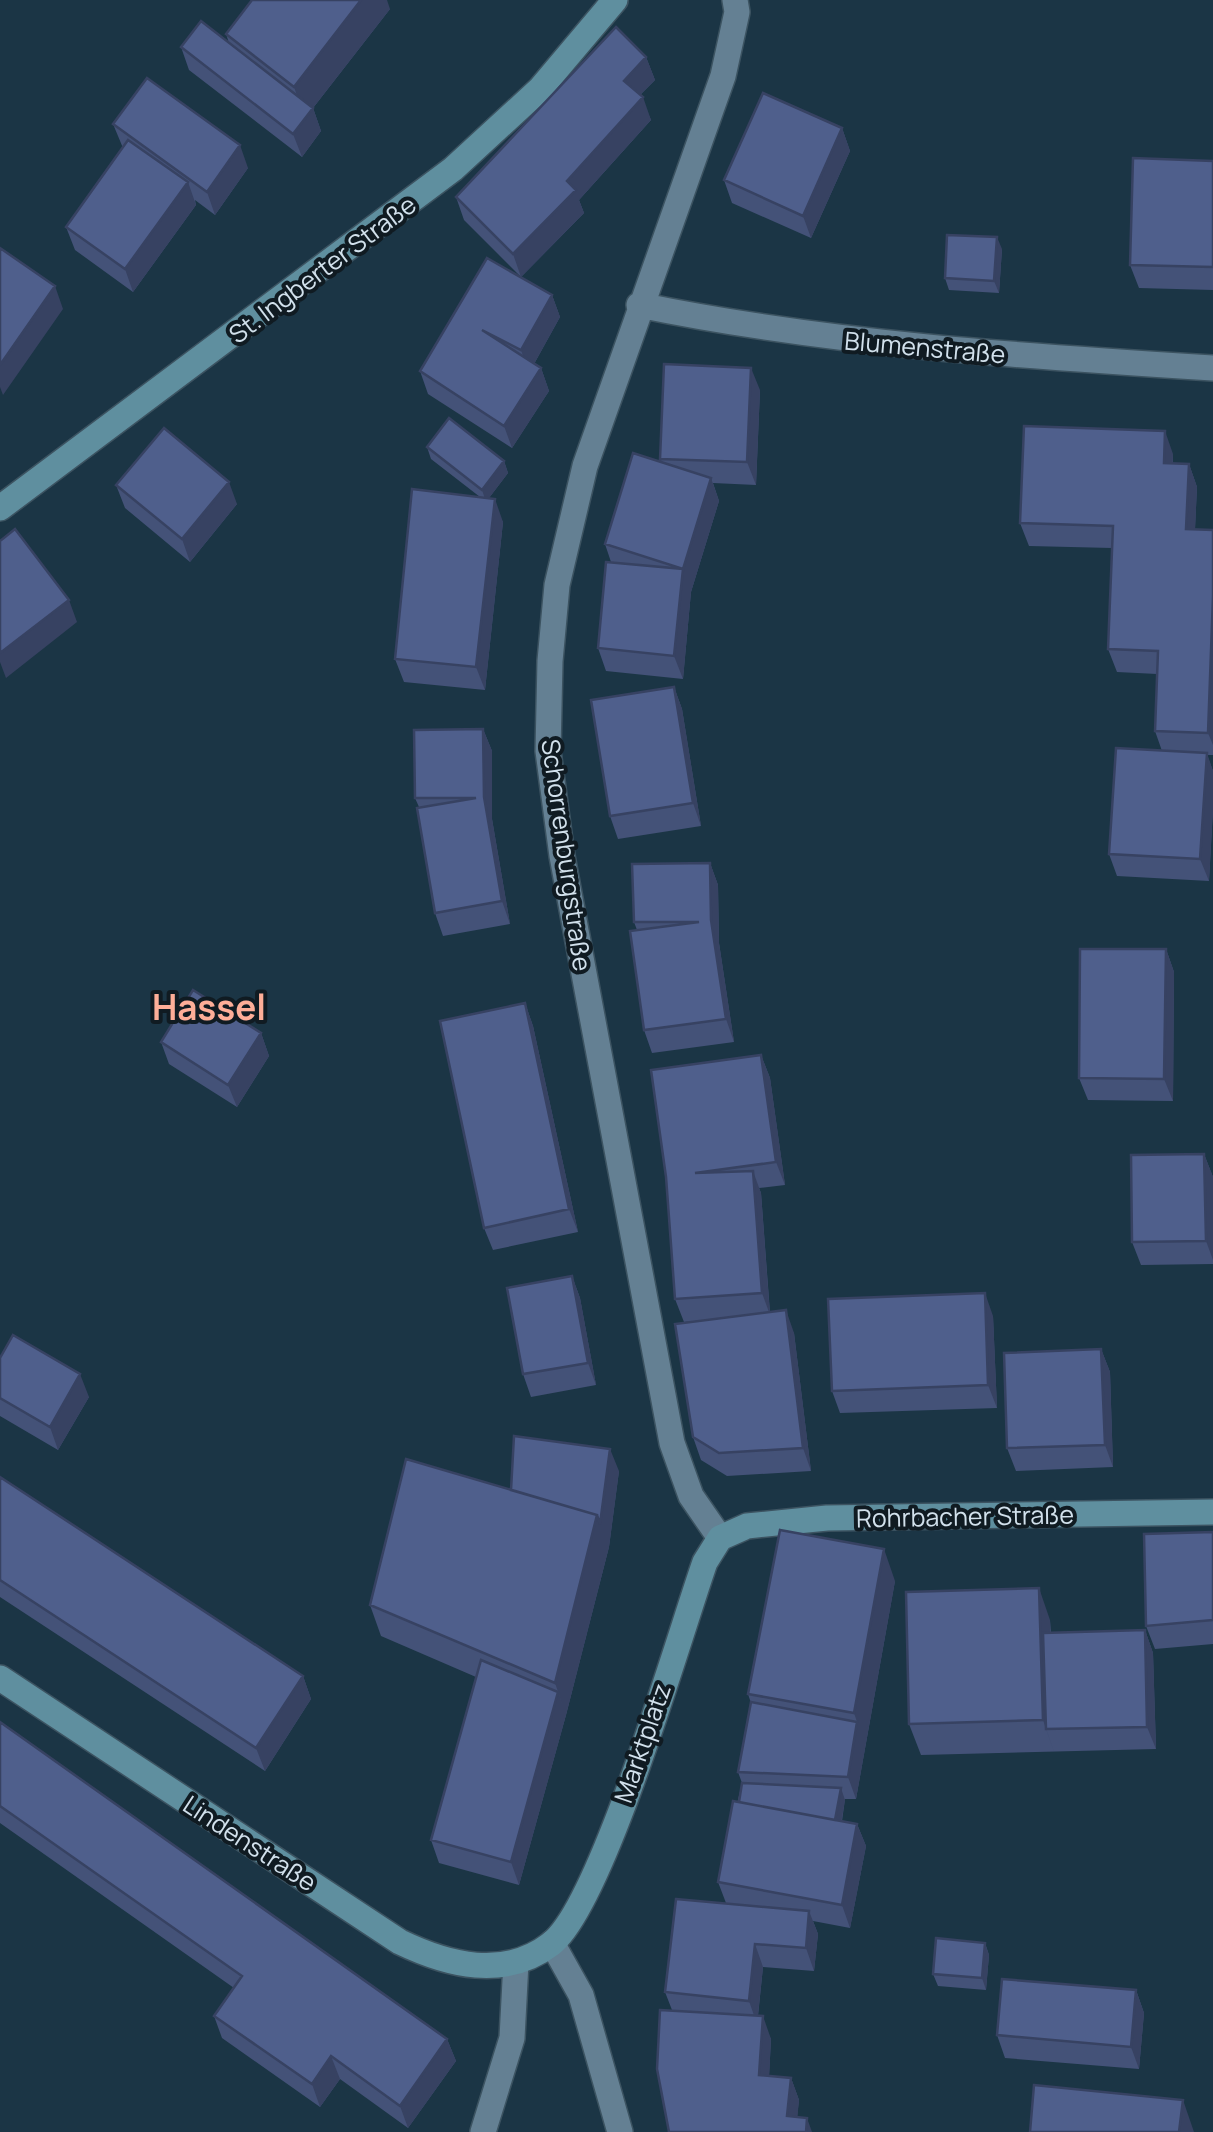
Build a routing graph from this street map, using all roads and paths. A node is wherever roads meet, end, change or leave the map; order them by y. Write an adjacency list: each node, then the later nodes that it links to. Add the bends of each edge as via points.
1 (615, 0): 5 (street, St. Ingberter Straße, via 540,89 453,169)
2 (735, 0): 3 (street, Schorrenburgstraße, via 723,76)
3 (640, 306): 4 (street, Blumenstraße, via 939,350); 7 (street, Schorrenburgstraße, via 585,466 557,585 548,751 672,1442 691,1496)
4 (1213, 368)
5 (0, 508)
6 (1213, 1512): 7 (street, Rohrbacher Straße, via 828,1518 747,1526)
7 (720, 1538): 9 (street, Marktplatz, via 705,1562 593,1883)
8 (0, 1678): 10 (street, Lindenstraße, via 400,1942 472,1967)
9 (552, 1943): 10 (street, Marktplatz); 12 (street, via 581,1995)
10 (516, 1962): 11 (street, via 512,2038)
11 (483, 2132)
12 (620, 2132)

